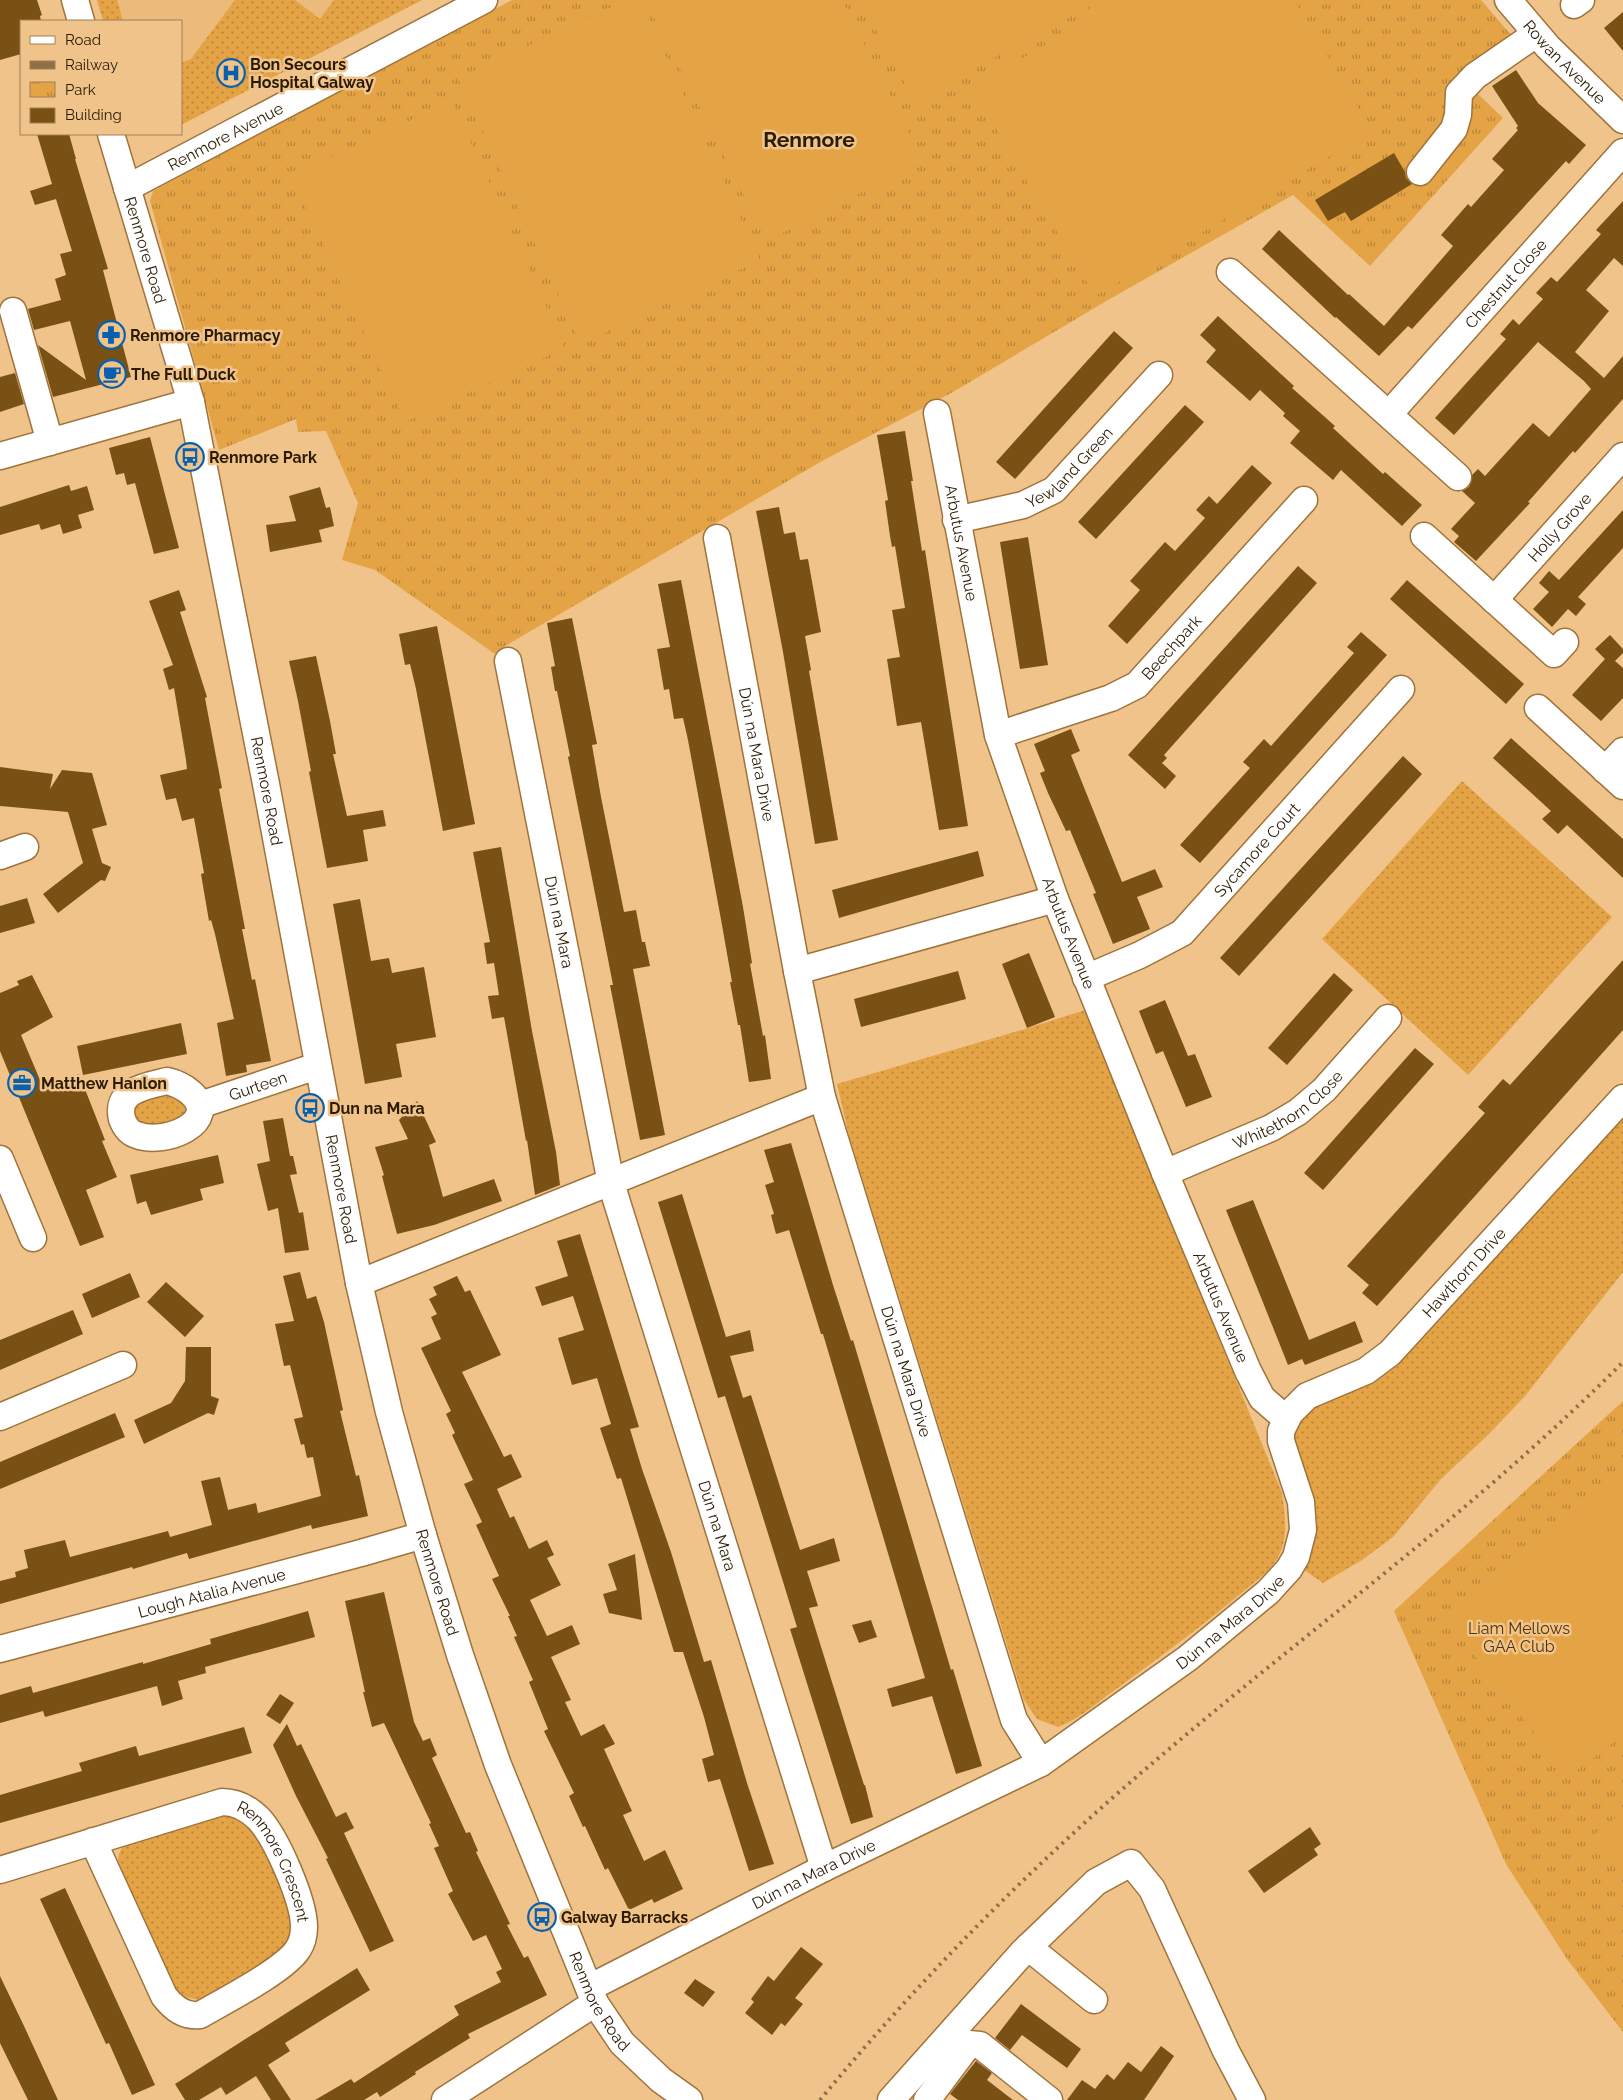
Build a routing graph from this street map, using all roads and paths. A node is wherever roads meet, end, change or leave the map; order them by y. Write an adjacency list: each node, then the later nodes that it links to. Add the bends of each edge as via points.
1 (76, 0): 5 (street)
2 (484, 0): 4 (street, Renmore Avenue)
3 (1508, 0): 6 (street, Rowan Avenue)
4 (443, 9): 11 (street, Renmore Avenue)
5 (81, 20)
6 (1536, 34): 7 (street, Rowan Avenue); 10 (street, via 1475,76 1459,93 1454,129)
7 (1623, 120)
8 (111, 135): 11 (street, Renmore Road)
9 (1623, 152): 17 (street, Chestnut Close)
10 (1420, 172)
11 (127, 188): 15 (street, Renmore Road)
12 (1230, 272): 17 (street)
13 (13, 311): 18 (street)
14 (1159, 375): 23 (street, Yewland Green, via 1054,490 1023,506)
15 (191, 402): 18 (street); 40 (street, Renmore Road)
16 (937, 413): 23 (street, Arbutus Avenue)
17 (1388, 414): 21 (street)
18 (50, 442): 19 (street)
19 (0, 456)
20 (1623, 456): 26 (street, Holly Grove)
21 (1458, 477)
22 (1304, 500): 31 (street, Beechpark, via 1137,685 1111,698)
23 (956, 520): 31 (street, Arbutus Avenue)
24 (1424, 536): 26 (street)
25 (717, 538): 37 (street, Dún na Mara Drive)
26 (1494, 600): 27 (street)
27 (1560, 648)
28 (508, 661): 46 (street, Dún na Mara)
29 (1402, 689): 38 (street, Sycamore Court, via 1182,932)
30 (1538, 708): 33 (street)
31 (998, 735): 36 (street, Arbutus Avenue)
32 (1623, 751): 33 (street)
33 (1614, 778)
34 (25, 847): 35 (street)
35 (0, 856)
36 (1055, 899): 37 (street); 38 (street, Arbutus Avenue)
37 (797, 972): 41 (street, Dún na Mara Drive)
38 (1086, 978): 45 (street, Arbutus Avenue)
39 (1388, 1018): 45 (street, Whitethorn Close, via 1324,1090 1298,1112 1272,1128)
40 (317, 1066): 43 (street, Gurteen); 48 (street, Renmore Road)
41 (822, 1097): 46 (street); 54 (street, Dún na Mara Drive, via 1014,1720)
42 (1623, 1098): 51 (street, Hawthorn Drive, via 1390,1353 1366,1371 1307,1396)
43 (200, 1105)
44 (0, 1158): 47 (street)
45 (1165, 1173): 51 (street, Arbutus Avenue, via 1254,1385 1262,1398)
46 (611, 1183): 48 (street); 56 (street, Dún na Mara)
47 (33, 1238)
48 (358, 1283): 52 (street, Renmore Road, via 388,1412)
49 (123, 1365): 50 (street)
50 (0, 1417)
51 (1286, 1419): 54 (street, Dún na Mara Drive, via 1280,1442 1297,1486 1303,1522 1301,1542 1289,1569 1268,1592 1188,1658)
52 (423, 1535): 53 (street, Lough Atalia Avenue); 59 (street, Renmore Road, via 498,1764)
53 (0, 1649)
54 (1041, 1762): 56 (street, Dún na Mara Drive)
55 (93, 1841): 55 (street, Renmore Crescent, via 222,1802 238,1804 264,1827 296,1892 304,1928 298,1949 280,1966 200,2015 179,2011 164,1996); 57 (street, Renmore Crescent)
56 (824, 1868): 59 (street, Dún na Mara Drive)
57 (0, 1870)
58 (1028, 1947): 60 (street); 63 (street); 66 (street, via 1096,1882 1131,1864 1152,1889 1226,2051)
59 (592, 1995): 61 (street, Dún na Mara Drive); 62 (street, Renmore Road, via 622,2042 661,2080)
60 (1094, 2000)
61 (445, 2100)
62 (689, 2100)
63 (891, 2100)
64 (927, 2100): 65 (street, via 969,2044 980,2044)
65 (1049, 2100)
66 (1252, 2100)

